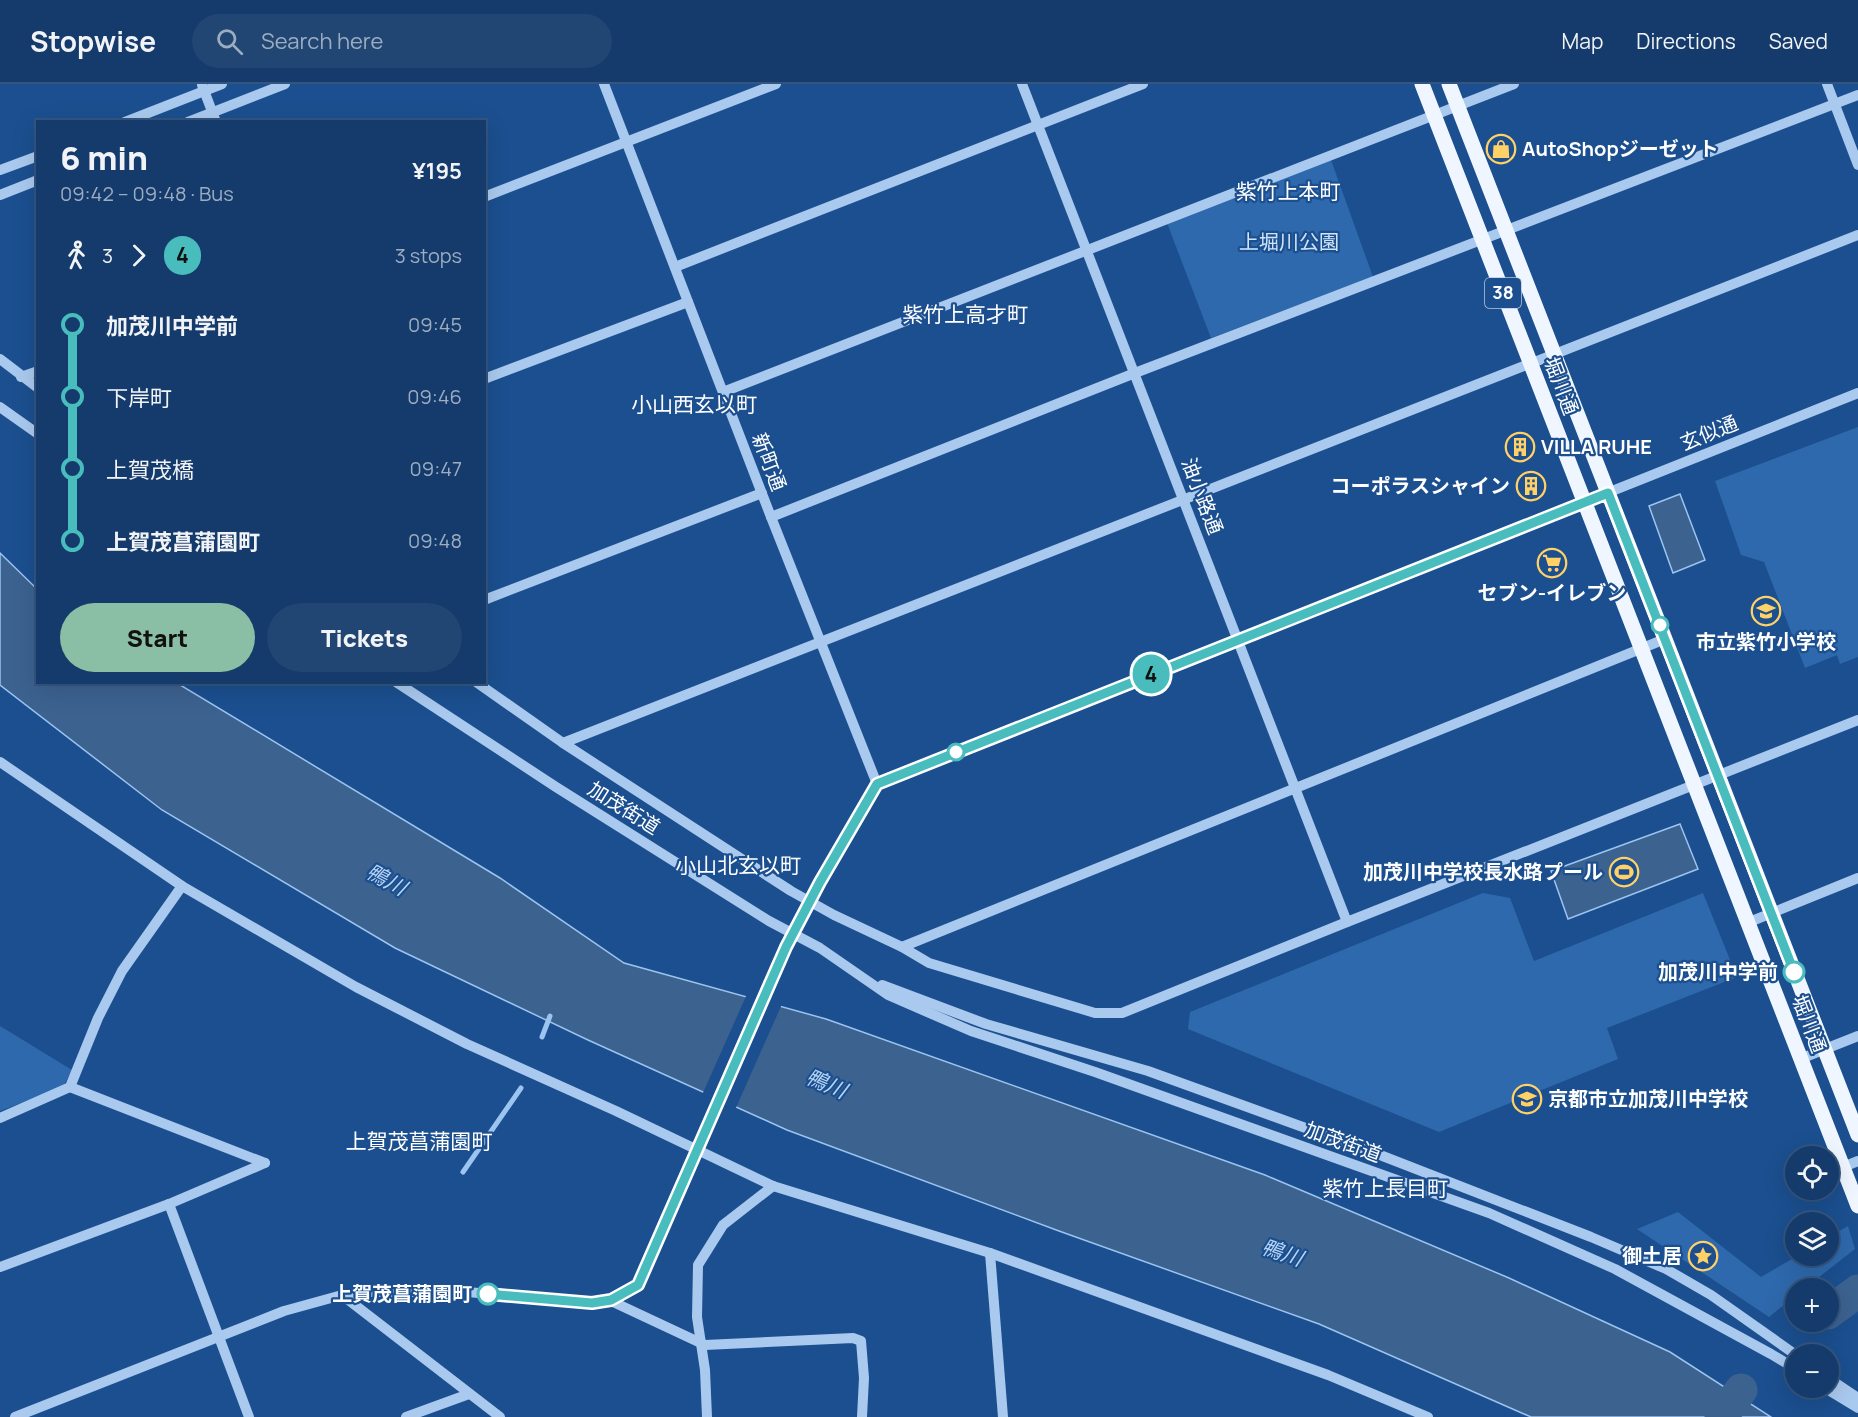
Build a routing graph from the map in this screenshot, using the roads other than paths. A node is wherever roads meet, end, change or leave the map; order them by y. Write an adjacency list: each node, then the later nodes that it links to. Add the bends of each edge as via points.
1 (222, 84): 11 (street)
2 (285, 84): 16 (street)
3 (604, 84): 20 (street, 新町通)
4 (776, 84): 20 (street)
5 (1022, 84): 19 (street, 油小路通)
6 (1143, 84): 19 (street)
7 (1422, 84): 15 (main road, 堀川通 / 38)
8 (1449, 84): 14 (main road, 堀川通 / 38)
9 (1514, 84): 14 (street)
10 (1827, 84): 13 (street)
11 (203, 87): 16 (street); 17 (street)
12 (1858, 95): 13 (street)
13 (1834, 104): 22 (street); 27 (street)
14 (1458, 106): 15 (street); 27 (main road, 堀川通 / 38)
15 (1433, 114): 29 (main road, 堀川通 / 38); 30 (street)
16 (214, 117): 18 (street)
17 (130, 120)
18 (198, 120)
19 (1038, 125): 30 (street, 油小路通); 31 (street)
20 (626, 142): 26 (street); 31 (street, 新町通)
21 (36, 156): 23 (street)
22 (1858, 165)
23 (0, 170)
24 (36, 181): 25 (street)
25 (0, 195)
26 (486, 196)
27 (1506, 231): 29 (street); 33 (main road, 堀川通 / 38)
28 (1858, 235): 33 (street)
29 (1482, 240): 35 (main road, 堀川通 / 38); 37 (street)
30 (1087, 249): 37 (street, 油小路通); 41 (street)
31 (675, 267): 32 (street, 新町通)
32 (688, 302): 39 (street); 41 (street, 新町通)
33 (1554, 355): 35 (street); 46 (main road, 堀川通 / 38)
34 (0, 359): 38 (street)
35 (1530, 364): 47 (street); 48 (main road, 堀川通 / 38)
36 (36, 372): 38 (street)
37 (1135, 373): 47 (street, 油小路通); 49 (street)
38 (21, 377): 40 (street)
39 (486, 378)
40 (36, 387)
41 (723, 392): 45 (street, 新町通)
42 (1858, 393): 46 (street, 玄似通)
43 (0, 407): 44 (street)
44 (36, 433)
45 (762, 493): 49 (street, 新町通); 50 (street)
46 (1608, 493): 48 (street, 玄似通); 52 (main road, 堀川通 / 38)
47 (1184, 501): 51 (street, 油小路通); 53 (street)
48 (1584, 502): 51 (street, 玄似通); 54 (main road, 堀川通 / 38)
49 (771, 517): 53 (street, 新町通)
50 (486, 599)
51 (1238, 639): 61 (street, 玄似通); 63 (street, 油小路通)
52 (1665, 639): 54 (street); 60 (main road, 堀川通 / 38)
53 (820, 641): 58 (street); 61 (street, 新町通)
54 (1640, 648): 62 (main road, 堀川通 / 38); 63 (street)
55 (399, 684): 70 (street, 加茂街道, via 556,787)
56 (479, 684): 58 (street)
57 (1858, 720): 60 (street)
58 (563, 743): 66 (street)
59 (0, 762): 65 (street)
60 (1718, 776): 62 (street); 67 (main road, 堀川通 / 38)
61 (877, 784): 66 (street)
62 (1694, 785): 68 (street); 69 (main road, 堀川通 / 38)
63 (1295, 787): 68 (street, 油小路通); 71 (street)
64 (1858, 878): 67 (street)
65 (182, 886): 76 (street, via 122,971); 79 (street, via 356,987 467,1044)
66 (811, 902): 70 (street); 71 (street)
67 (1772, 913): 69 (street); 74 (main road, 堀川通 / 38)
68 (1347, 922): 71 (street, via 1122,1013 1095,1013 929,963)
69 (1747, 923): 75 (main road, 堀川通 / 38)
70 (794, 934): 72 (street, 加茂街道); 79 (street)
71 (902, 947)
72 (865, 979): 91 (street, 加茂街道, via 986,1024 1148,1071 1591,1237 1675,1274); 92 (street, 加茂街道, via 888,995 971,1031 1489,1213 1615,1269)
73 (1858, 1036): 74 (street)
74 (1825, 1050): 75 (street); 78 (main road, 堀川通 / 38)
75 (1800, 1059): 81 (main road, 堀川通 / 38)
76 (70, 1087): 77 (street); 83 (street, via 265,1163)
77 (0, 1118)
78 (1858, 1135)
79 (696, 1149): 82 (street); 88 (street, via 638,1285)
80 (1858, 1161): 81 (street)
81 (1843, 1167): 84 (main road, 堀川通 / 38)
82 (773, 1186): 85 (street); 90 (street, via 723,1225 698,1265)
83 (169, 1204): 86 (street); 89 (street)
84 (1858, 1206)
85 (990, 1253): 104 (street); 105 (street, via 1328,1374)
86 (0, 1267)
87 (342, 1295): 88 (street, via 467,1292 592,1303); 89 (street, via 284,1311); 94 (street)
88 (611, 1300): 90 (street)
89 (219, 1338): 98 (street); 99 (street)
90 (701, 1343): 102 (street); 103 (street, via 853,1338 861,1341)
91 (1785, 1347)
92 (1785, 1362)
93 (1839, 1385): 96 (street)
94 (469, 1394): 100 (street); 101 (street)
95 (1839, 1396): 97 (street)
96 (1858, 1398)
97 (1858, 1408)
98 (15, 1417)
99 (249, 1417)
100 (406, 1417)
101 (500, 1417)
102 (707, 1417)
103 (862, 1417)
104 (1003, 1417)
105 (1428, 1417)

